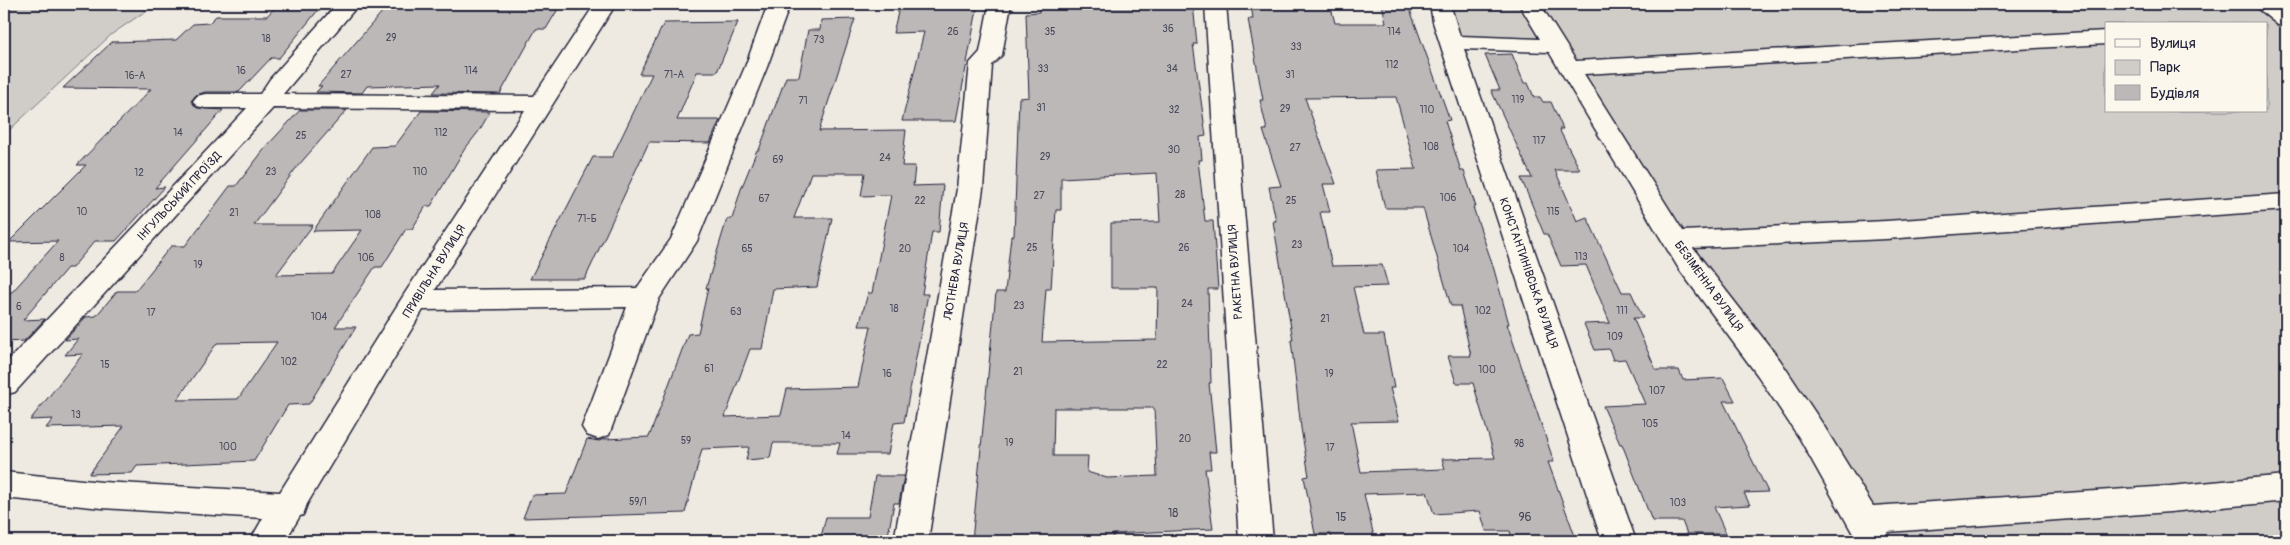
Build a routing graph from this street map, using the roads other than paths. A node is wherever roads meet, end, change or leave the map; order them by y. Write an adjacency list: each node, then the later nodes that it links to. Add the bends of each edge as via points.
1 (348, 4): 15 (street, ІНГУЛЬСЬКИЙ ПРОЇЗД, via 278,84)
2 (605, 4): 17 (street, ПРИВІЛЬНА ВУЛИЦЯ)
3 (779, 4): 20 (street, via 684,241)
4 (1000, 4): 29 (street, ЛЮТНЕВА ВУЛИЦЯ, via 991,55 981,63 970,189)
5 (1215, 4): 30 (street, РАКЕТНА ВУЛИЦЯ)
6 (1440, 4): 13 (street, КОНСТАНТИНІВСЬКА ВУЛИЦЯ)
7 (1530, 4): 14 (street, БЕЗІМЕННА ВУЛИЦЯ)
8 (2263, 4): 9 (street)
9 (2286, 20)
10 (2286, 26): 11 (street)
11 (2268, 27)
12 (2105, 36): 14 (street)
13 (1451, 42): 14 (street); 31 (street, КОНСТАНТИНІВСЬКА ВУЛИЦЯ)
14 (1562, 57): 19 (street, БЕЗІМЕННА ВУЛИЦЯ)
15 (268, 100): 16 (street); 17 (street); 22 (street, ІНГУЛЬСЬКИЙ ПРОЇЗД)
16 (205, 101)
17 (540, 103): 21 (street, ПРИВІЛЬНА ВУЛИЦЯ)
18 (2286, 202): 19 (street, via 1886,230)
19 (1675, 240): 27 (street, БЕЗІМЕННА ВУЛИЦЯ, via 1770,368)
20 (645, 297): 21 (street); 23 (street)
21 (415, 300): 26 (street, ПРИВІЛЬНА ВУЛИЦЯ)
22 (4, 384)
23 (598, 427)
24 (4, 485): 26 (street, via 102,495)
25 (2286, 488): 27 (street)
26 (291, 506): 28 (street, ПРИВІЛЬНА ВУЛИЦЯ)
27 (1869, 530)
28 (267, 541)
29 (911, 541)
30 (1256, 541)
31 (1619, 541)

